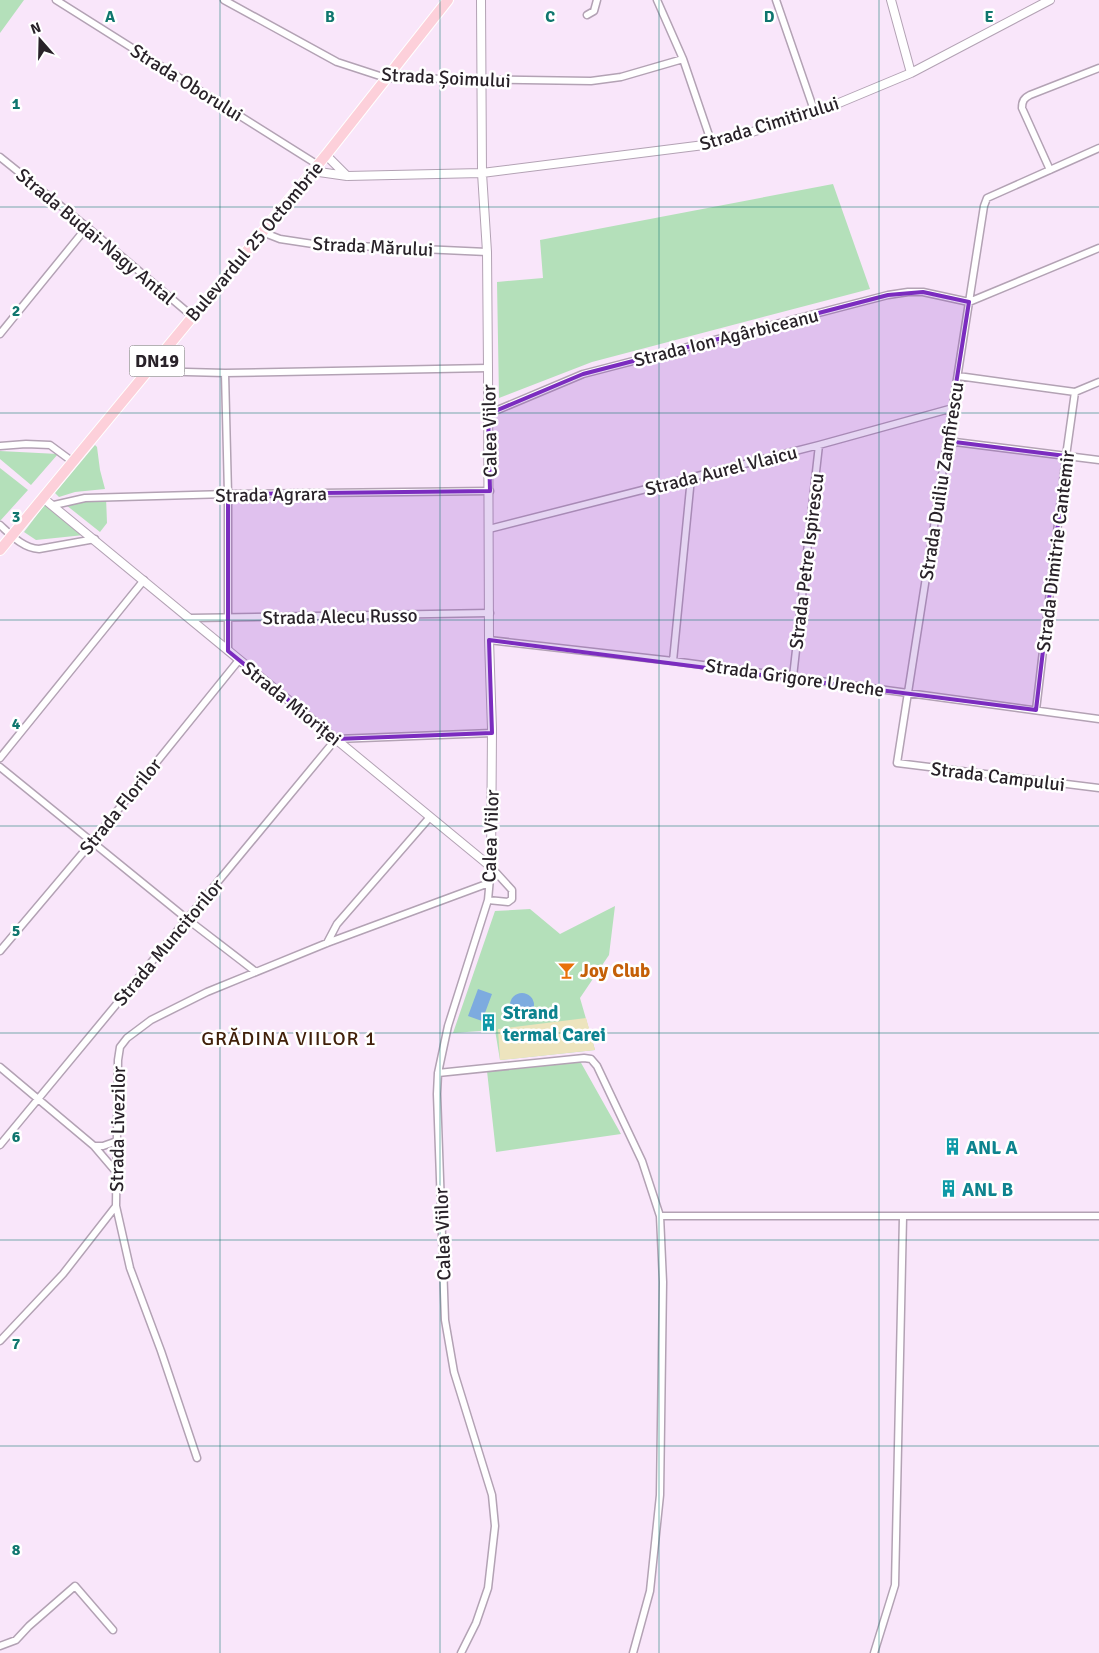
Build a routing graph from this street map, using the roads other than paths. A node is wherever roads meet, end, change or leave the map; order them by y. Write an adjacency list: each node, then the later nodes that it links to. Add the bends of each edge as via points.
1 (56, 0): 21 (street, Strada Oborului)
2 (224, 0): 14 (street, Strada Șoimului, via 337,62)
3 (481, 0): 15 (street, Calea Viilor)
4 (597, 0): 10 (street, via 594,11)
5 (657, 0): 11 (street)
6 (776, 0): 16 (street)
7 (892, 0): 13 (street)
8 (1050, 0): 13 (street, Strada Cimitirului)
9 (444, 2): 14 (main road, Bulevardul 25 Octombrie / DN19)
10 (587, 15)
11 (683, 59): 15 (street, Strada Șoimului, via 621,77 591,81); 17 (street)
12 (1099, 68): 22 (street, via 1022,102)
13 (911, 72): 16 (street, Strada Cimitirului)
14 (386, 78): 15 (street, Strada Șoimului); 19 (main road, Bulevardul 25 Octombrie / DN19)
15 (481, 81): 23 (street, Calea Viilor)
16 (815, 113): 17 (street, Strada Cimitirului)
17 (712, 144): 23 (street, Strada Cimitirului)
18 (1099, 148): 22 (street)
19 (326, 155): 21 (main road, Bulevardul 25 Octombrie / DN19); 24 (street)
20 (0, 157): 25 (street, Strada Budai-Nagy Antal)
21 (315, 168): 24 (street, Strada Cimitirului); 26 (main road, Bulevardul 25 Octombrie / DN19)
22 (1050, 170): 29 (street, Strada Duiliu Zamfirescu, via 987,198)
23 (482, 173): 24 (street, Strada Cimitirului); 28 (street, Calea Viilor)
24 (347, 176)
25 (87, 227): 30 (street, Strada Budai-Nagy Antal); 31 (street)
26 (262, 232): 28 (street, Strada Mărului, via 313,244); 30 (main road, Bulevardul 25 Octombrie / DN19)
27 (1099, 248): 29 (street)
28 (487, 252): 32 (street, Calea Viilor)
29 (969, 302): 35 (street, Strada Duiliu Zamfirescu); 39 (street, Strada Ion Agârbiceanu, via 923,292 888,295 583,374)
30 (192, 316): 33 (main road, Bulevardul 25 Octombrie / DN19)
31 (0, 334)
32 (488, 368): 34 (street); 39 (street, Calea Viilor)
33 (148, 371): 34 (street); 45 (main road, Bulevardul 25 Octombrie / DN19)
34 (225, 373): 48 (street)
35 (958, 376): 37 (street); 38 (street, Strada Duiliu Zamfirescu)
36 (1099, 382): 37 (street)
37 (1075, 392): 43 (street, Strada Dimitrie Cantemir)
38 (953, 408): 40 (street, Strada Duiliu Zamfirescu); 41 (street, Strada Aurel Vlaicu)
39 (488, 414): 47 (street, Calea Viilor)
40 (947, 441): 43 (street); 65 (street, Strada Duiliu Zamfirescu)
41 (819, 445): 46 (street, Strada Aurel Vlaicu); 64 (street, Strada Petre Ispirescu)
42 (0, 446): 45 (street, via 50,445)
43 (1066, 456): 44 (street); 66 (street, Strada Dimitrie Cantemir)
44 (1099, 460)
45 (73, 462): 49 (main road, Bulevardul 25 Octombrie / DN19)
46 (691, 478): 52 (street, Strada Aurel Vlaicu); 63 (street)
47 (490, 491): 48 (street, Strada Agrara); 52 (street, Calea Viilor)
48 (228, 494): 50 (street, Strada Agrara, via 85,498); 59 (street)
49 (43, 498): 50 (street, Strada Mioriței); 53 (main road, Bulevardul 25 Octombrie / DN19)
50 (54, 505): 54 (street, Strada Mioriței)
51 (0, 525): 53 (street)
52 (489, 529): 57 (street, Calea Viilor)
53 (12, 536): 54 (street, via 28,547 39,549); 55 (main road, Bulevardul 25 Octombrie / DN19)
54 (95, 539): 56 (street, Strada Mioriței)
55 (0, 550)
56 (144, 580): 58 (street, Strada Mioriței); 70 (street)
57 (490, 613): 59 (street, Strada Alecu Russo); 60 (street, Calea Viilor)
58 (190, 618): 59 (street, Strada Alecu Russo); 61 (street, Strada Mioriței)
59 (229, 618): 61 (street)
60 (489, 640): 63 (street, Strada Grigore Ureche); 68 (street, Calea Viilor)
61 (228, 651): 62 (street, Strada Mioriței)
62 (239, 660): 69 (street, Strada Mioriței); 75 (street, Strada Florilor)
63 (673, 661): 64 (street, Strada Grigore Ureche)
64 (792, 677): 65 (street, Strada Grigore Ureche)
65 (908, 692): 66 (street, Strada Grigore Ureche); 71 (street, Strada Duiliu Zamfirescu)
66 (1036, 710): 67 (street, Strada Grigore Ureche)
67 (1099, 719)
68 (492, 733): 69 (street); 76 (street, Calea Viilor)
69 (336, 739): 74 (street, Strada Mioriței); 79 (street, Strada Muncitorilor)
70 (0, 758)
71 (897, 763): 73 (street, Strada Campului)
72 (0, 766): 75 (street)
73 (1099, 788)
74 (430, 817): 76 (street, Strada Mioriței); 80 (street, via 337,924)
75 (92, 842): 79 (street); 81 (street, Strada Florilor)
76 (491, 866): 77 (street, Calea Viilor); 78 (street, via 513,895 508,902)
77 (489, 882): 78 (street, Calea Viilor); 80 (street, Strada Livezilor)
78 (488, 900): 84 (street, Calea Viilor, via 448,1026)
79 (187, 919): 82 (street); 85 (street, Strada Muncitorilor)
80 (327, 943): 82 (street, Strada Livezilor)
81 (0, 951)
82 (256, 972): 86 (street, Strada Livezilor, via 151,1020 127,1038 120,1047 118,1060)
83 (0, 1067): 85 (street)
84 (438, 1073): 91 (street, via 591,1059 642,1161); 98 (street, Calea Viilor, via 436,1094 445,1320 454,1372 492,1495 495,1526 488,1588)
85 (39, 1098): 87 (street, Strada Muncitorilor); 88 (street)
86 (117, 1141): 88 (street); 89 (street, Strada Livezilor)
87 (0, 1145)
88 (94, 1146): 89 (street)
89 (117, 1173): 90 (street, Strada Livezilor)
90 (116, 1206): 94 (street, Strada Livezilor, via 63,1274); 95 (street, via 130,1268)
91 (660, 1216): 93 (street); 99 (street, via 663,1282 660,1495 650,1591)
92 (1099, 1216): 93 (street)
93 (904, 1217): 100 (street, via 895,1585)
94 (0, 1341)
95 (197, 1458)
96 (113, 1630): 97 (street, via 75,1586 16,1640)
97 (0, 1646)
98 (462, 1653)
99 (633, 1653)
100 (874, 1653)

